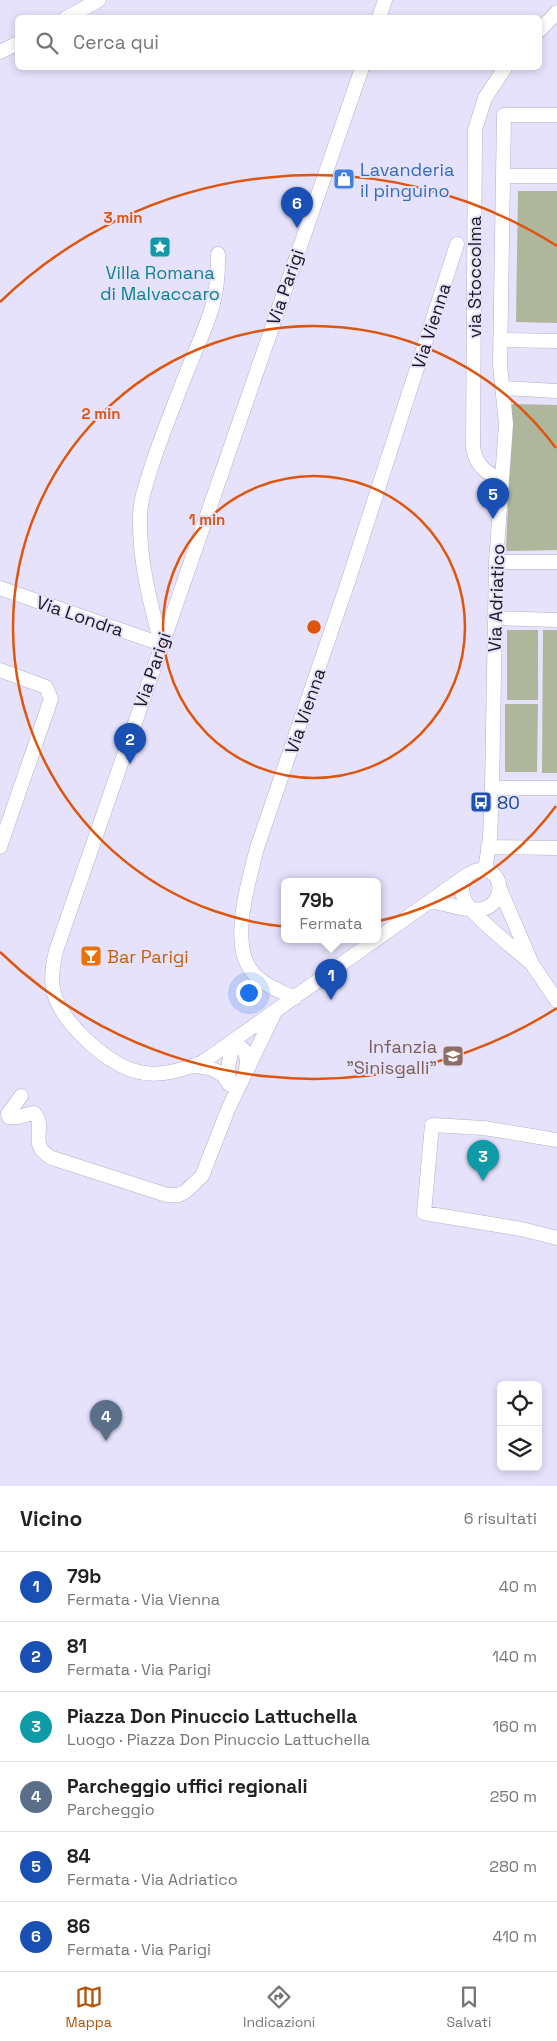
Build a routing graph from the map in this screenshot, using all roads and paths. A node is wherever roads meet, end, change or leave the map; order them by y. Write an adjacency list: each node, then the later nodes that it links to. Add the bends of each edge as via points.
1 (99, 0): 4 (street)
2 (385, 0): 5 (street)
3 (557, 12): 6 (street)
4 (72, 15)
5 (380, 15)
6 (542, 28)
7 (15, 44): 8 (street)
8 (0, 52)
9 (361, 70): 26 (street, Via Parigi)
10 (505, 70): 20 (street, via Stoccolma, via 485,98 475,130 473,448 476,461 484,472)
11 (557, 115): 12 (street, Via Adriatico, via 504,115)
12 (503, 176): 13 (street); 16 (street, Via Adriatico)
13 (557, 176)
14 (457, 244): 41 (street, Via Vienna, via 247,889 241,946 244,961 255,975)
15 (218, 254): 26 (street, via 214,304 157,450 142,498 140,516 145,579)
16 (501, 340): 17 (street); 18 (street, Via Adriatico)
17 (557, 341)
18 (502, 388): 19 (street); 20 (street, Via Adriatico, via 506,424)
19 (557, 390)
20 (502, 480): 21 (street, Via Adriatico)
21 (496, 562): 22 (street); 24 (street, Via Adriatico)
22 (557, 562)
23 (0, 588): 26 (street, Via Londra)
24 (494, 618): 25 (street); 28 (street, Via Adriatico)
25 (557, 620)
26 (161, 644): 45 (street, Via Parigi, via 56,951 52,966 53,989 64,1015 102,1053 136,1071 173,1073)
27 (0, 670): 30 (street, via 46,687 52,699)
28 (492, 788): 29 (street); 31 (street, Via Adriatico)
29 (557, 788)
30 (0, 847)
31 (488, 847): 32 (street); 33 (street, Via Adriatico)
32 (557, 848)
33 (485, 870): 34 (street); 35 (street, via 496,877)
34 (467, 875): 36 (street); 37 (street, via 461,890)
35 (500, 889): 37 (street, via 496,901 490,906); 40 (street)
36 (430, 901): 37 (street); 38 (street)
37 (471, 908): 40 (street)
38 (381, 936)
39 (372, 943): 41 (street)
40 (532, 964): 42 (street)
41 (295, 998): 43 (street, Via Parigi)
42 (557, 1001)
43 (274, 1013): 44 (street, Via Parigi); 46 (street)
44 (233, 1042): 45 (street, Via Parigi); 46 (street, via 243,1047 247,1054); 47 (street)
45 (191, 1066): 47 (street, via 217,1070)
46 (244, 1077): 49 (street)
47 (229, 1083): 49 (street)
48 (21, 1096): 49 (street, via 9,1117 34,1113 38,1117 42,1153 167,1195 185,1192 202,1176)
49 (229, 1108)
50 (557, 1140): 51 (street, via 484,1128 432,1125 424,1213)
51 (557, 1238)

